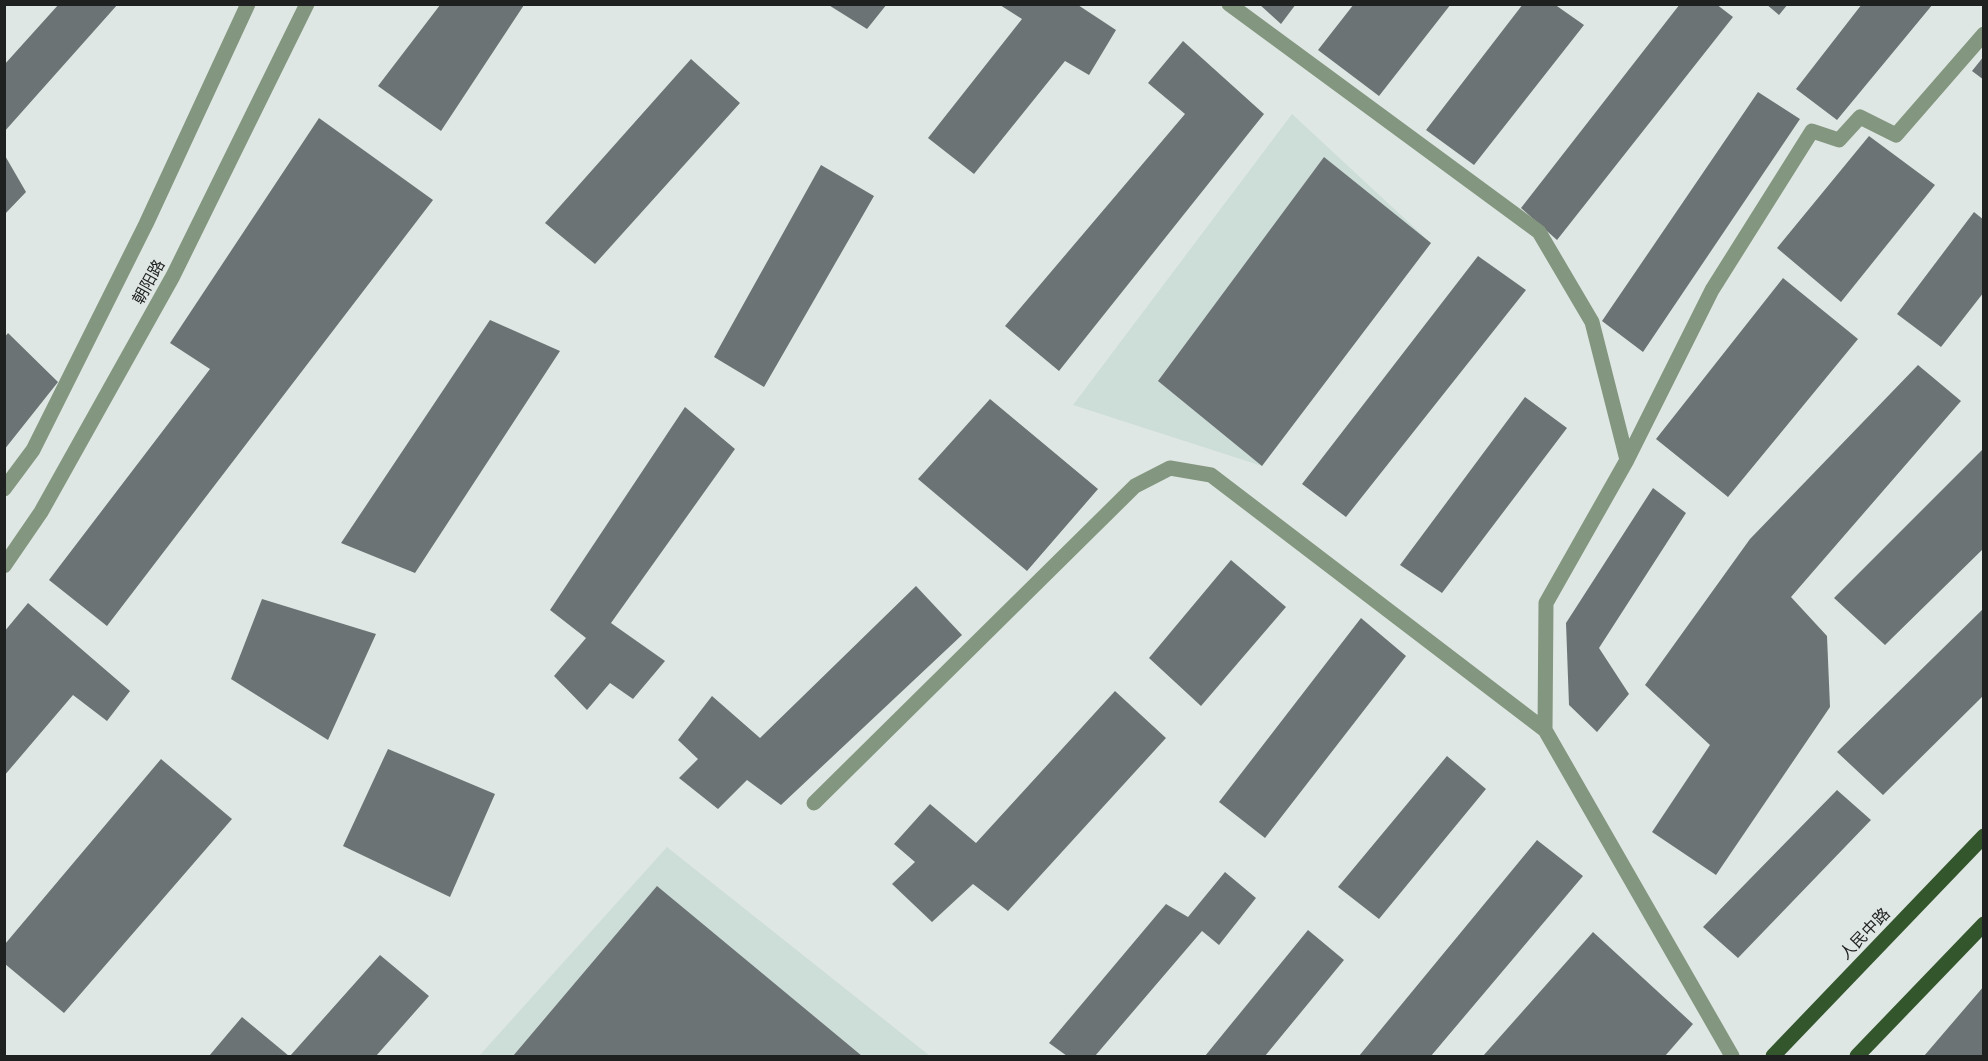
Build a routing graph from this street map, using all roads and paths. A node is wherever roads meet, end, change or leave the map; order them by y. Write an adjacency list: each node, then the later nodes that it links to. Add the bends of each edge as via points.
1 (248, 4): 6 (street, 朝阳路, via 146,224 33,450)
2 (307, 4): 7 (street, 朝阳路, via 173,276 41,512)
3 (1229, 4): 5 (street, via 1539,232 1592,322)
4 (1983, 34): 5 (street, via 1896,135 1860,117 1839,140 1812,131 1712,290)
5 (1627, 460): 8 (street, via 1546,603)
6 (4, 489)
7 (4, 566)
8 (1545, 730): 9 (street, via 1211,475 1170,468 1135,486); 12 (street)
9 (814, 803)
10 (1983, 836): 13 (main road, 人民中路)
11 (1983, 924): 14 (main road)
12 (1732, 1056)
13 (1773, 1056)
14 (1857, 1056)

